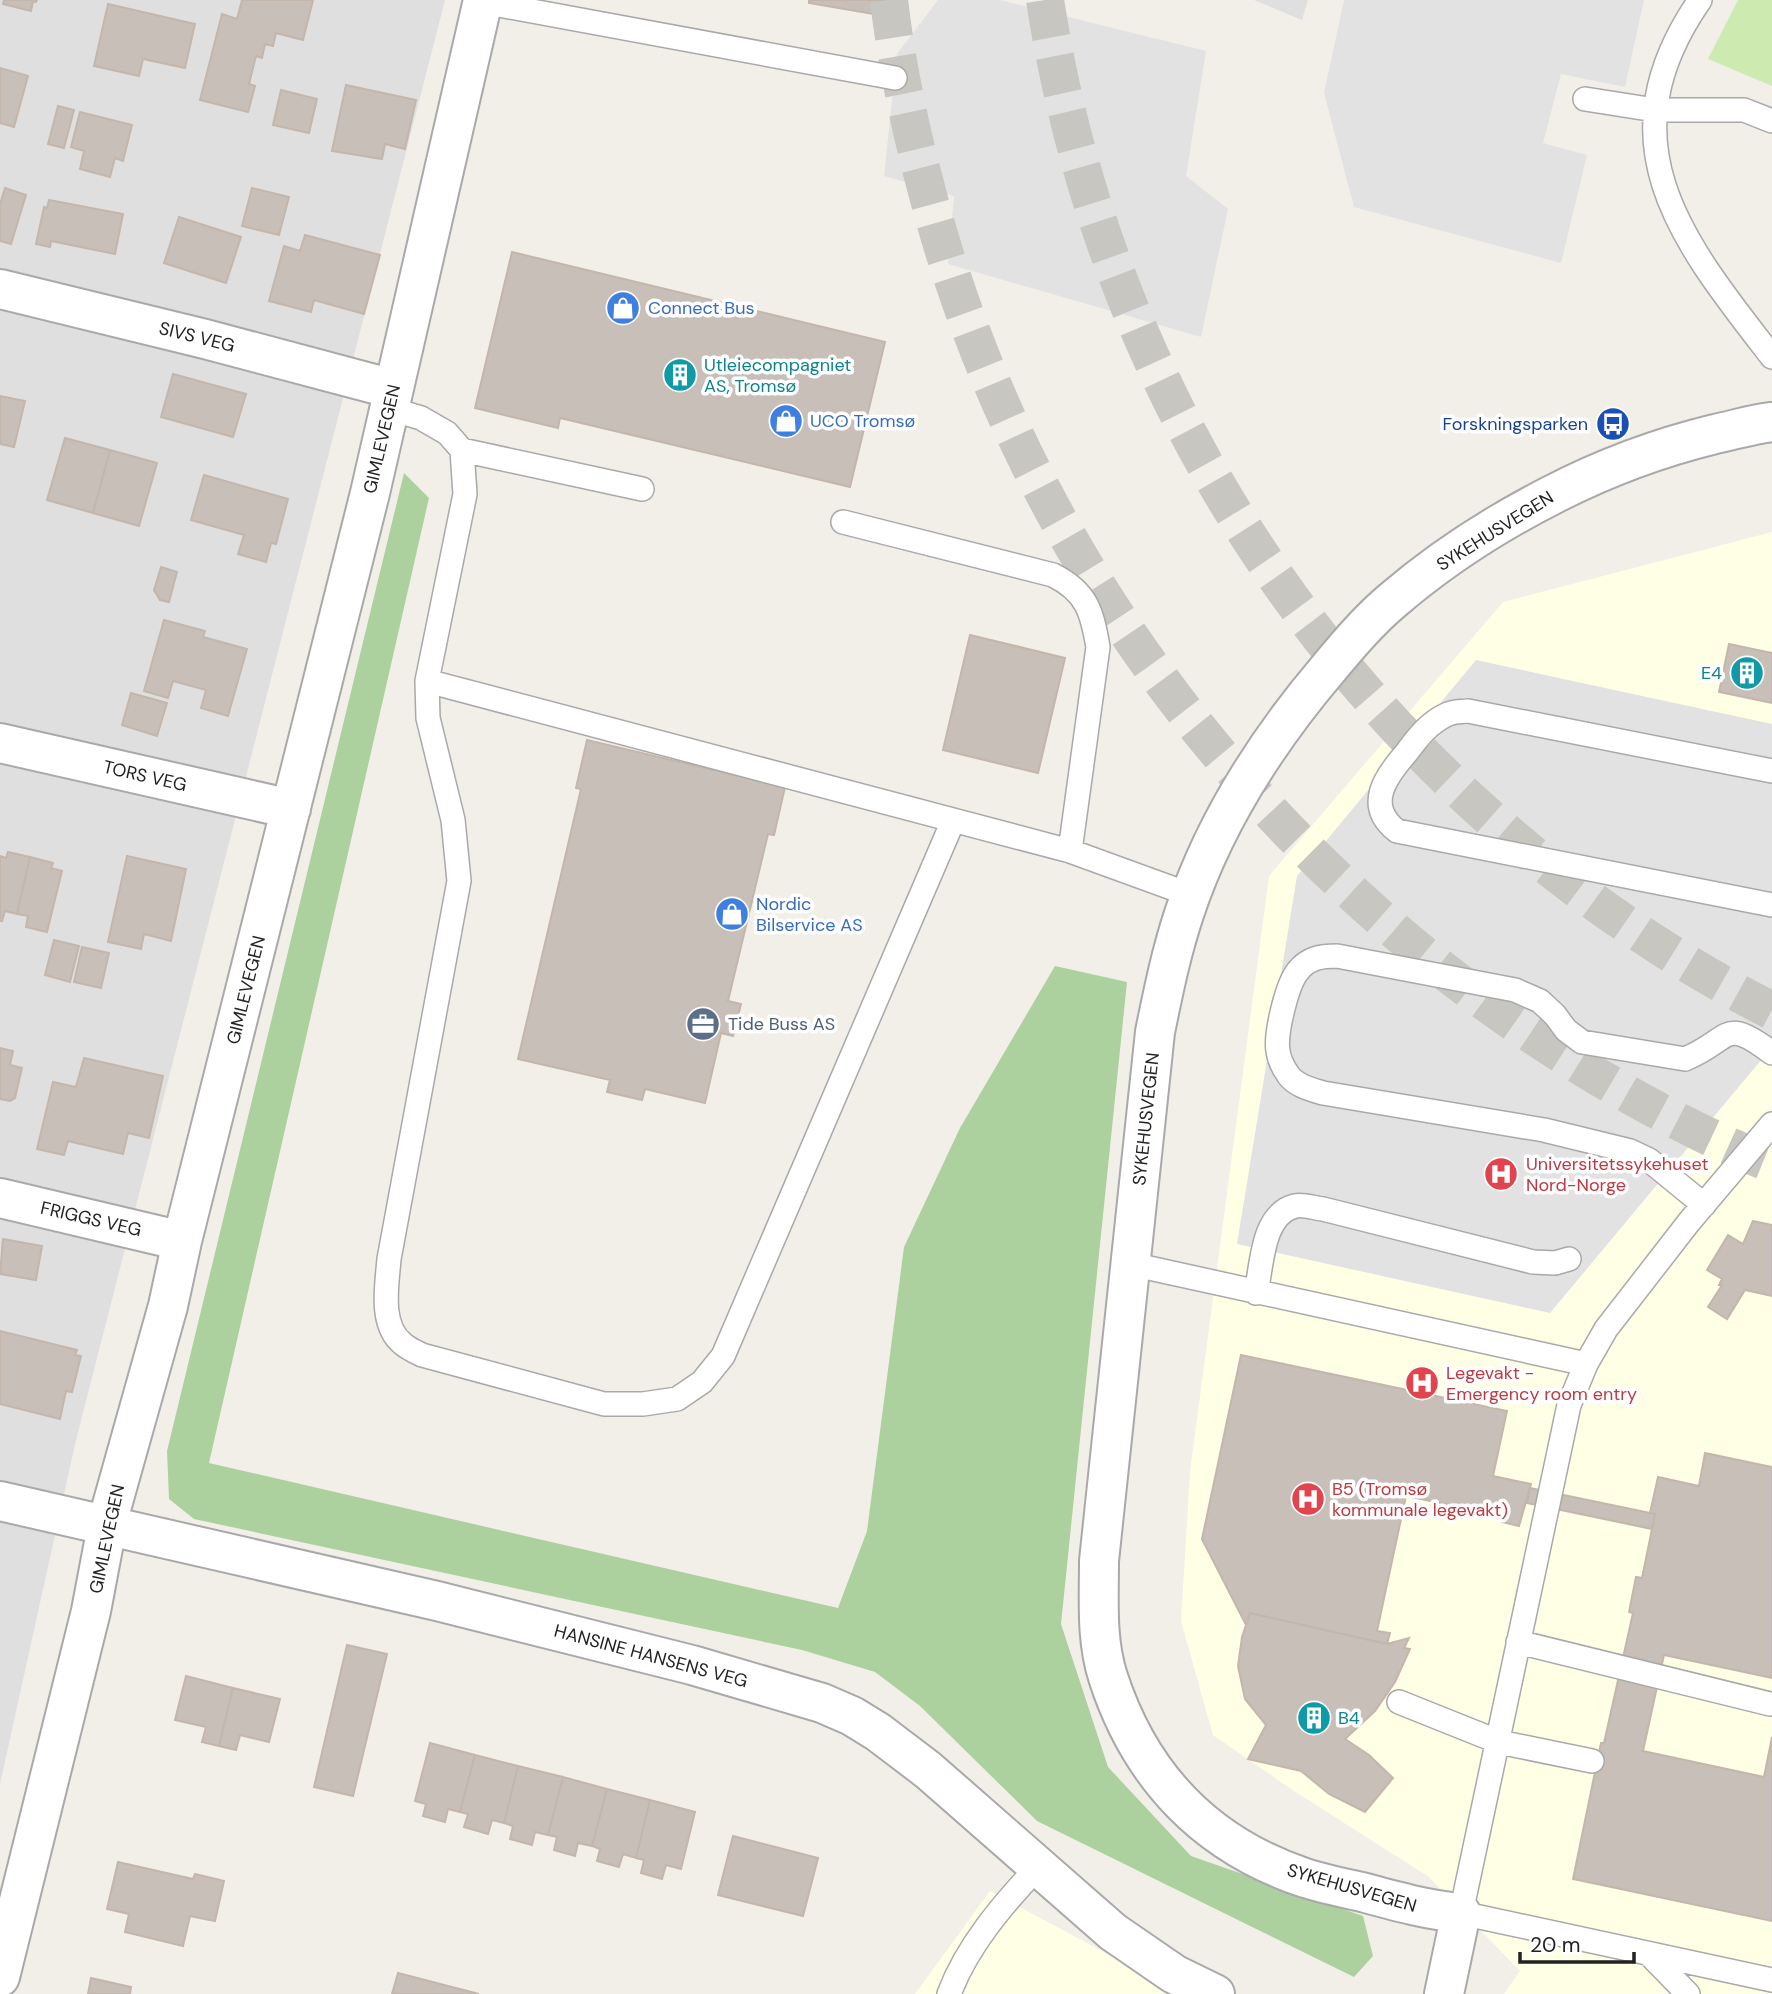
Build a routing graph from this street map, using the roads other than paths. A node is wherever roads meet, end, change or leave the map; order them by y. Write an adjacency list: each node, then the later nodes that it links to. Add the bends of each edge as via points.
1 (1700, 0): 5 (lane, via 1680,29 1658,87)
2 (483, 1): 3 (lane); 9 (street, GIMLEVEGEN)
3 (895, 78)
4 (1585, 99): 5 (lane)
5 (1655, 110): 6 (lane, via 1744,110); 8 (lane, via 1661,175 1686,236)
6 (1772, 121)
7 (0, 289): 9 (street, SIVS VEG, via 205,338)
8 (1772, 357)
9 (391, 399): 11 (lane, via 447,433); 17 (street, GIMLEVEGEN)
10 (1772, 422): 20 (street, SYKEHUSVEGEN, via 1667,446 1589,475 1451,554 1392,600 1291,712 1247,779 1211,845)
11 (462, 450): 12 (lane); 14 (lane, via 465,494)
12 (642, 489)
13 (843, 523): 19 (lane, via 1053,575 1082,597 1093,616 1098,647)
14 (427, 681): 18 (lane); 18 (lane, via 428,718 453,820 459,881 389,1259 389,1322 401,1343 422,1355 604,1404 677,1399 702,1382 723,1356)
15 (0, 743): 17 (street, TORS VEG)
16 (1772, 771): 21 (lane, via 1468,711 1450,713 1432,723 1387,775 1380,800 1387,823 1397,831)
17 (291, 809): 26 (street, GIMLEVEGEN)
18 (953, 821): 19 (lane)
19 (1070, 851): 20 (lane)
20 (1191, 895): 28 (street, SYKEHUSVEGEN, via 1167,968 1154,1032)
21 (1772, 905)
22 (1772, 1053): 25 (lane, via 1738,1032 1724,1035 1685,1059 1582,1042 1540,1001 1516,990 1337,956 1308,962 1290,983 1278,1055 1301,1086 1544,1130 1630,1151 1649,1160)
23 (1772, 1124): 25 (lane)
24 (0, 1198): 26 (street, FRIGGS VEG)
25 (1704, 1205): 30 (lane, via 1606,1329)
26 (181, 1241): 32 (street, GIMLEVEGEN)
27 (1569, 1259): 29 (lane, via 1555,1264 1533,1262 1297,1205 1279,1213 1270,1224)
28 (1131, 1264): 29 (lane); 39 (street, SYKEHUSVEGEN, via 1099,1561 1099,1630 1107,1676 1143,1758 1194,1815 1248,1854 1305,1878 1434,1911)
29 (1256, 1293): 30 (lane)
30 (1586, 1364): 33 (lane, via 1569,1405)
31 (0, 1501): 32 (street, HANSINE HANSENS VEG)
32 (108, 1527): 38 (street, HANSINE HANSENS VEG, via 451,1604 822,1703 878,1732); 41 (street, GIMLEVEGEN)
33 (1518, 1642): 35 (lane); 36 (lane)
34 (1399, 1702): 36 (lane)
35 (1770, 1704)
36 (1499, 1742): 37 (lane); 39 (lane)
37 (1592, 1761)
38 (1038, 1867): 43 (lane, via 975,1945); 44 (street, HANSINE HANSENS VEG, via 1113,1932 1174,1974)
39 (1461, 1913): 40 (lane); 45 (street)
40 (1649, 1954): 42 (lane); 46 (lane)
41 (0, 1977)
42 (1772, 1980)
43 (949, 1994)
44 (1215, 1994)
45 (1444, 1994)
46 (1688, 1994)

